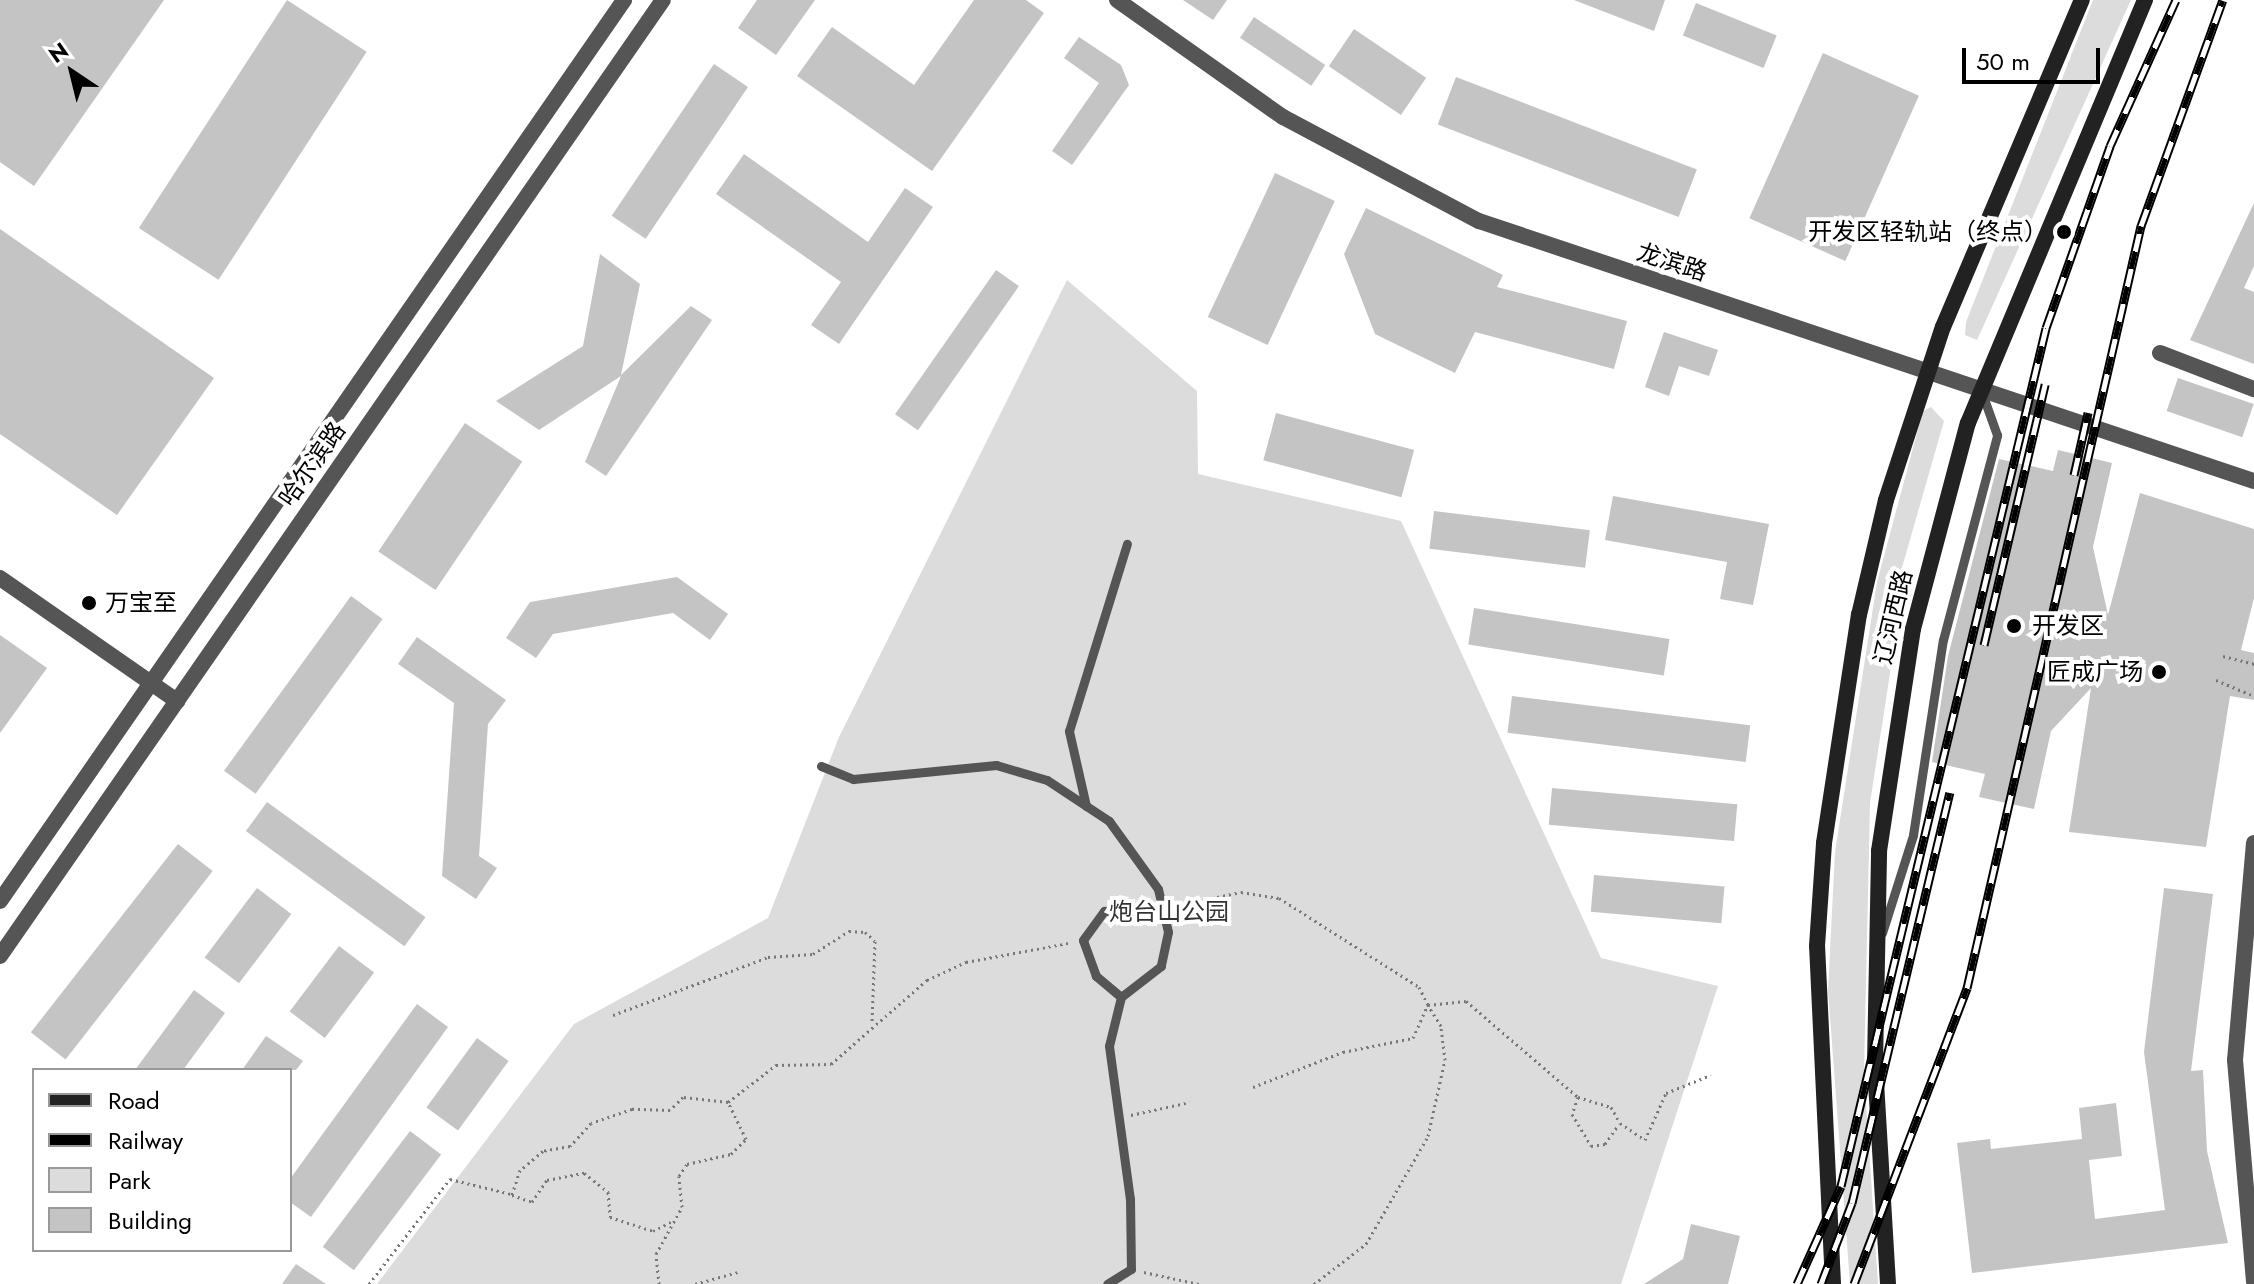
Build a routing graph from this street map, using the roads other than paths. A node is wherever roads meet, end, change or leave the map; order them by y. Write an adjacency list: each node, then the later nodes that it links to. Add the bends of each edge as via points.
1 (624, 0): 13 (street, 哈尔滨路)
2 (663, 0): 14 (street, 哈尔滨路)
3 (1117, 0): 7 (street, 龙滨路, via 1283,117 1479,221)
4 (2082, 0): 7 (main road, 辽河西路)
5 (2145, 0): 9 (main road, 辽河西路)
6 (2160, 353): 8 (street)
7 (1927, 372): 9 (street, 龙滨路); 25 (main road, 辽河西路, via 1859,615 1824,843 1818,1066)
8 (2254, 389)
9 (1981, 390): 10 (street, 龙滨路); 21 (main road, 辽河西路, via 1913,629 1892,731); 21 (lane, via 1997,435 1943,640 1913,835)
10 (2254, 481)
11 (1127, 544): 16 (lane, via 1069,731)
12 (0, 578): 13 (street)
13 (151, 683): 14 (street); 18 (street, 哈尔滨路)
14 (177, 701): 20 (street, 哈尔滨路)
15 (821, 766): 16 (lane, via 853,779 996,765 1047,780)
16 (1086, 806): 19 (lane, via 1109,821 1158,889)
17 (2254, 843): 23 (street, via 2235,1060)
18 (0, 901)
19 (1162, 909): 22 (lane, via 1168,932 1161,966); 22 (lane, via 1104,911 1083,940 1096,976)
20 (0, 956)
21 (1875, 956): 26 (main road, 辽河西路)
22 (1121, 997): 24 (lane, via 1109,1046 1131,1269)
23 (2254, 1281)
24 (1107, 1284)
25 (1833, 1284)
26 (1888, 1284)

